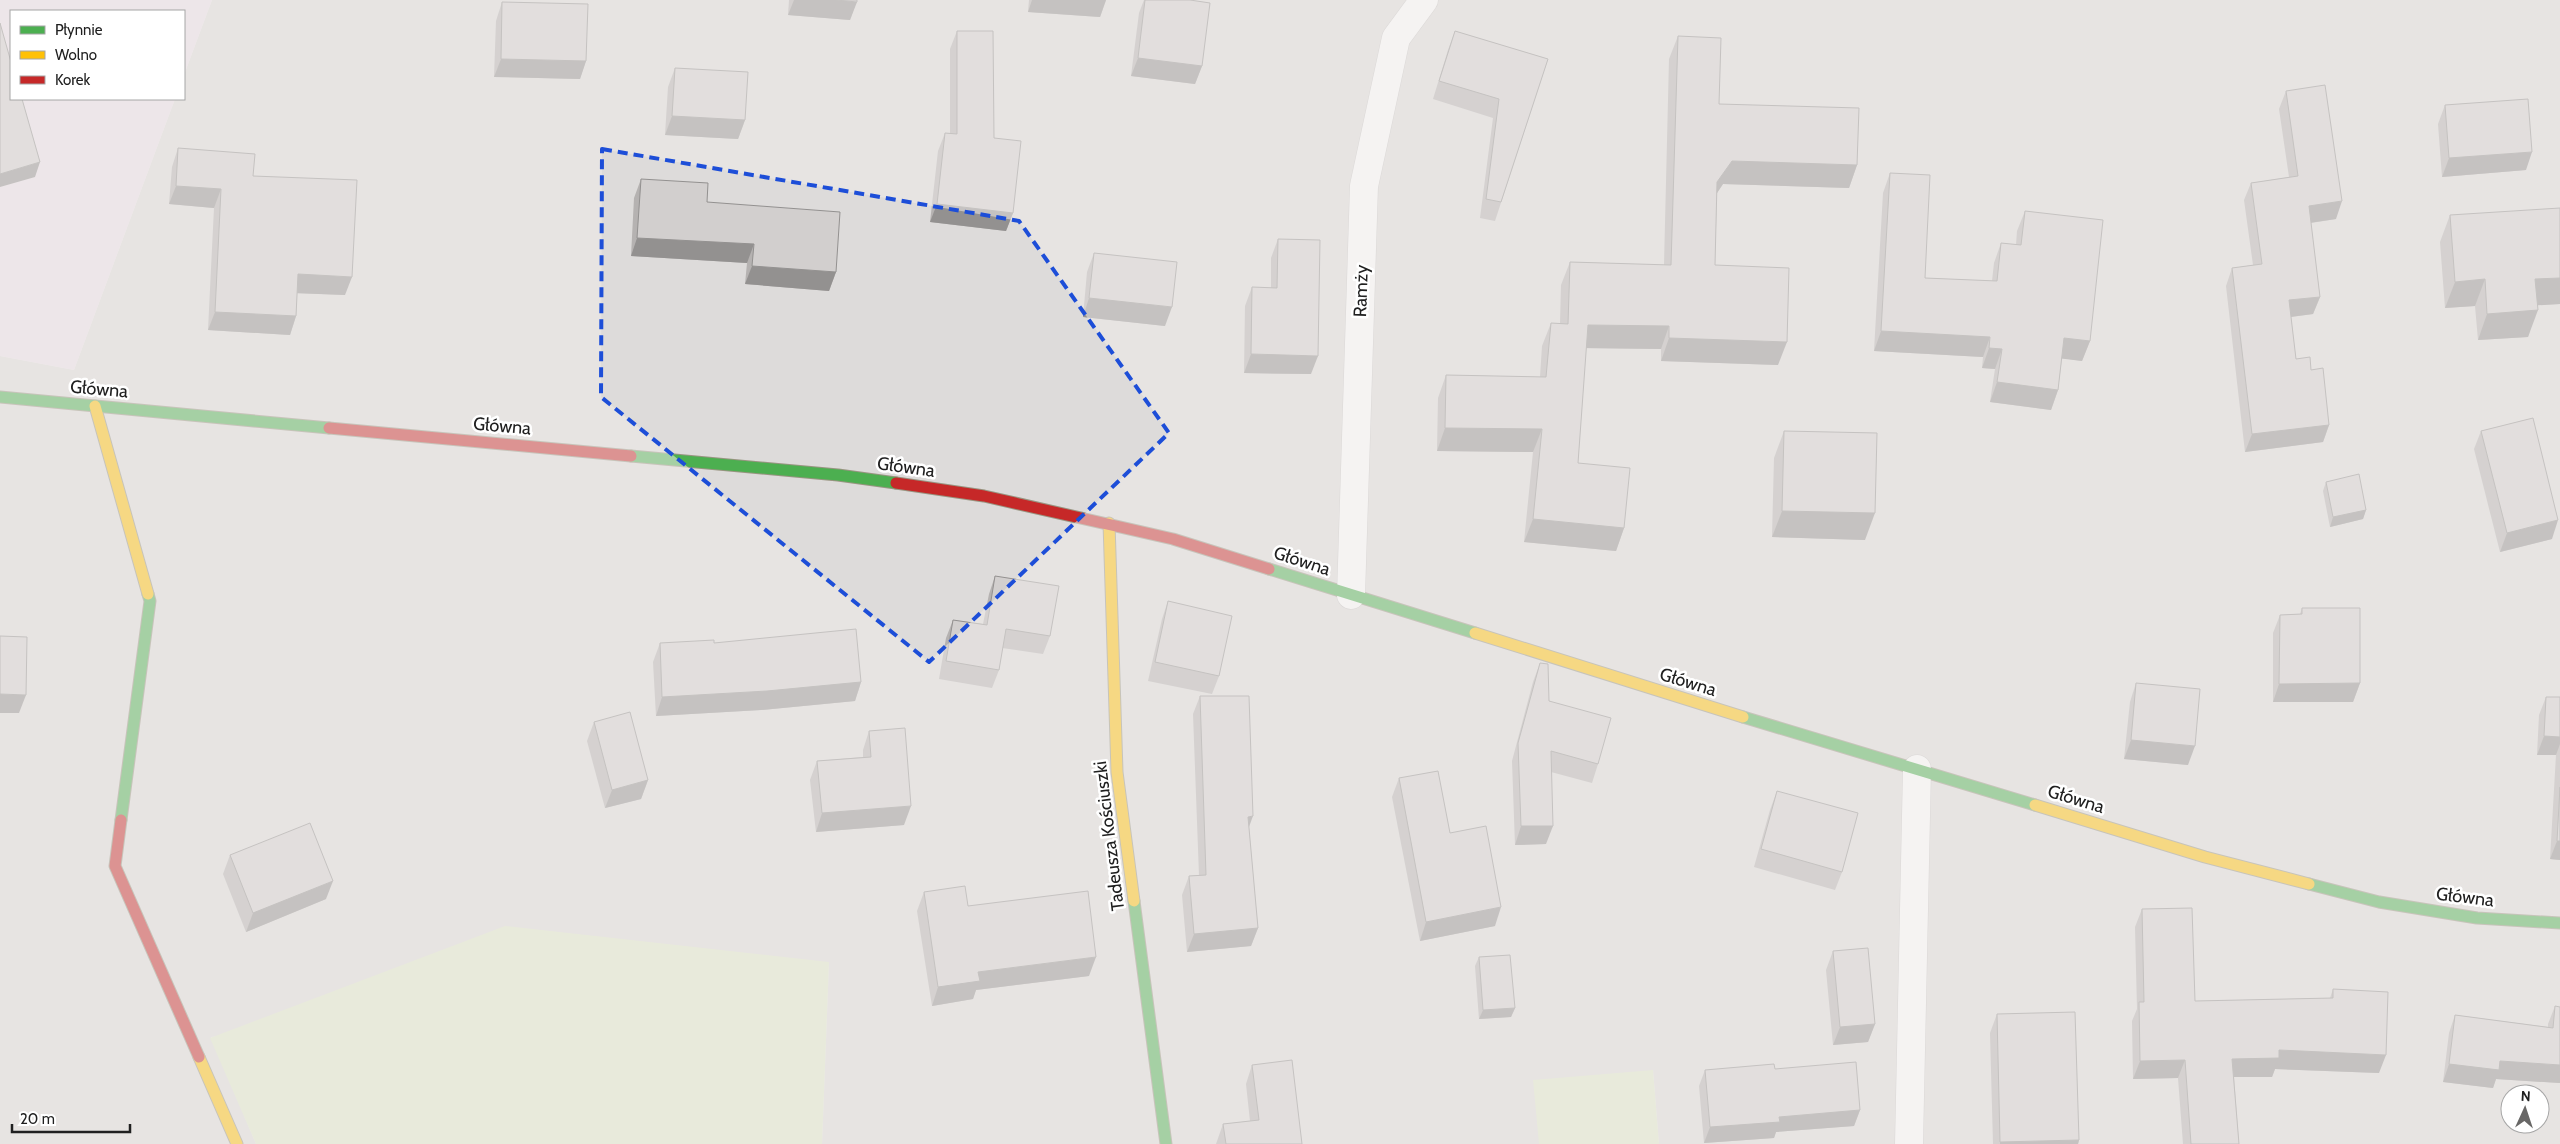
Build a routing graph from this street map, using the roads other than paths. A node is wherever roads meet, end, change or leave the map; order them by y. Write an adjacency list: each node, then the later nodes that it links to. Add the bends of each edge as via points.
1 (1424, 0): 5 (street, Ramży, via 1396,38 1364,186)
2 (0, 397): 3 (main road, Główna)
3 (95, 406): 4 (main road, Główna, via 838,475 984,496); 8 (main road, via 150,601 115,866)
4 (1109, 523): 5 (main road, Główna, via 1173,539); 9 (main road, Tadeusza Kościuszki, via 1117,772)
5 (1351, 595): 6 (main road, Główna)
6 (1917, 770): 7 (main road, Główna, via 2205,857 2379,902 2477,918); 10 (street)
7 (2560, 923)
8 (237, 1144)
9 (1166, 1144)
10 (1909, 1144)

